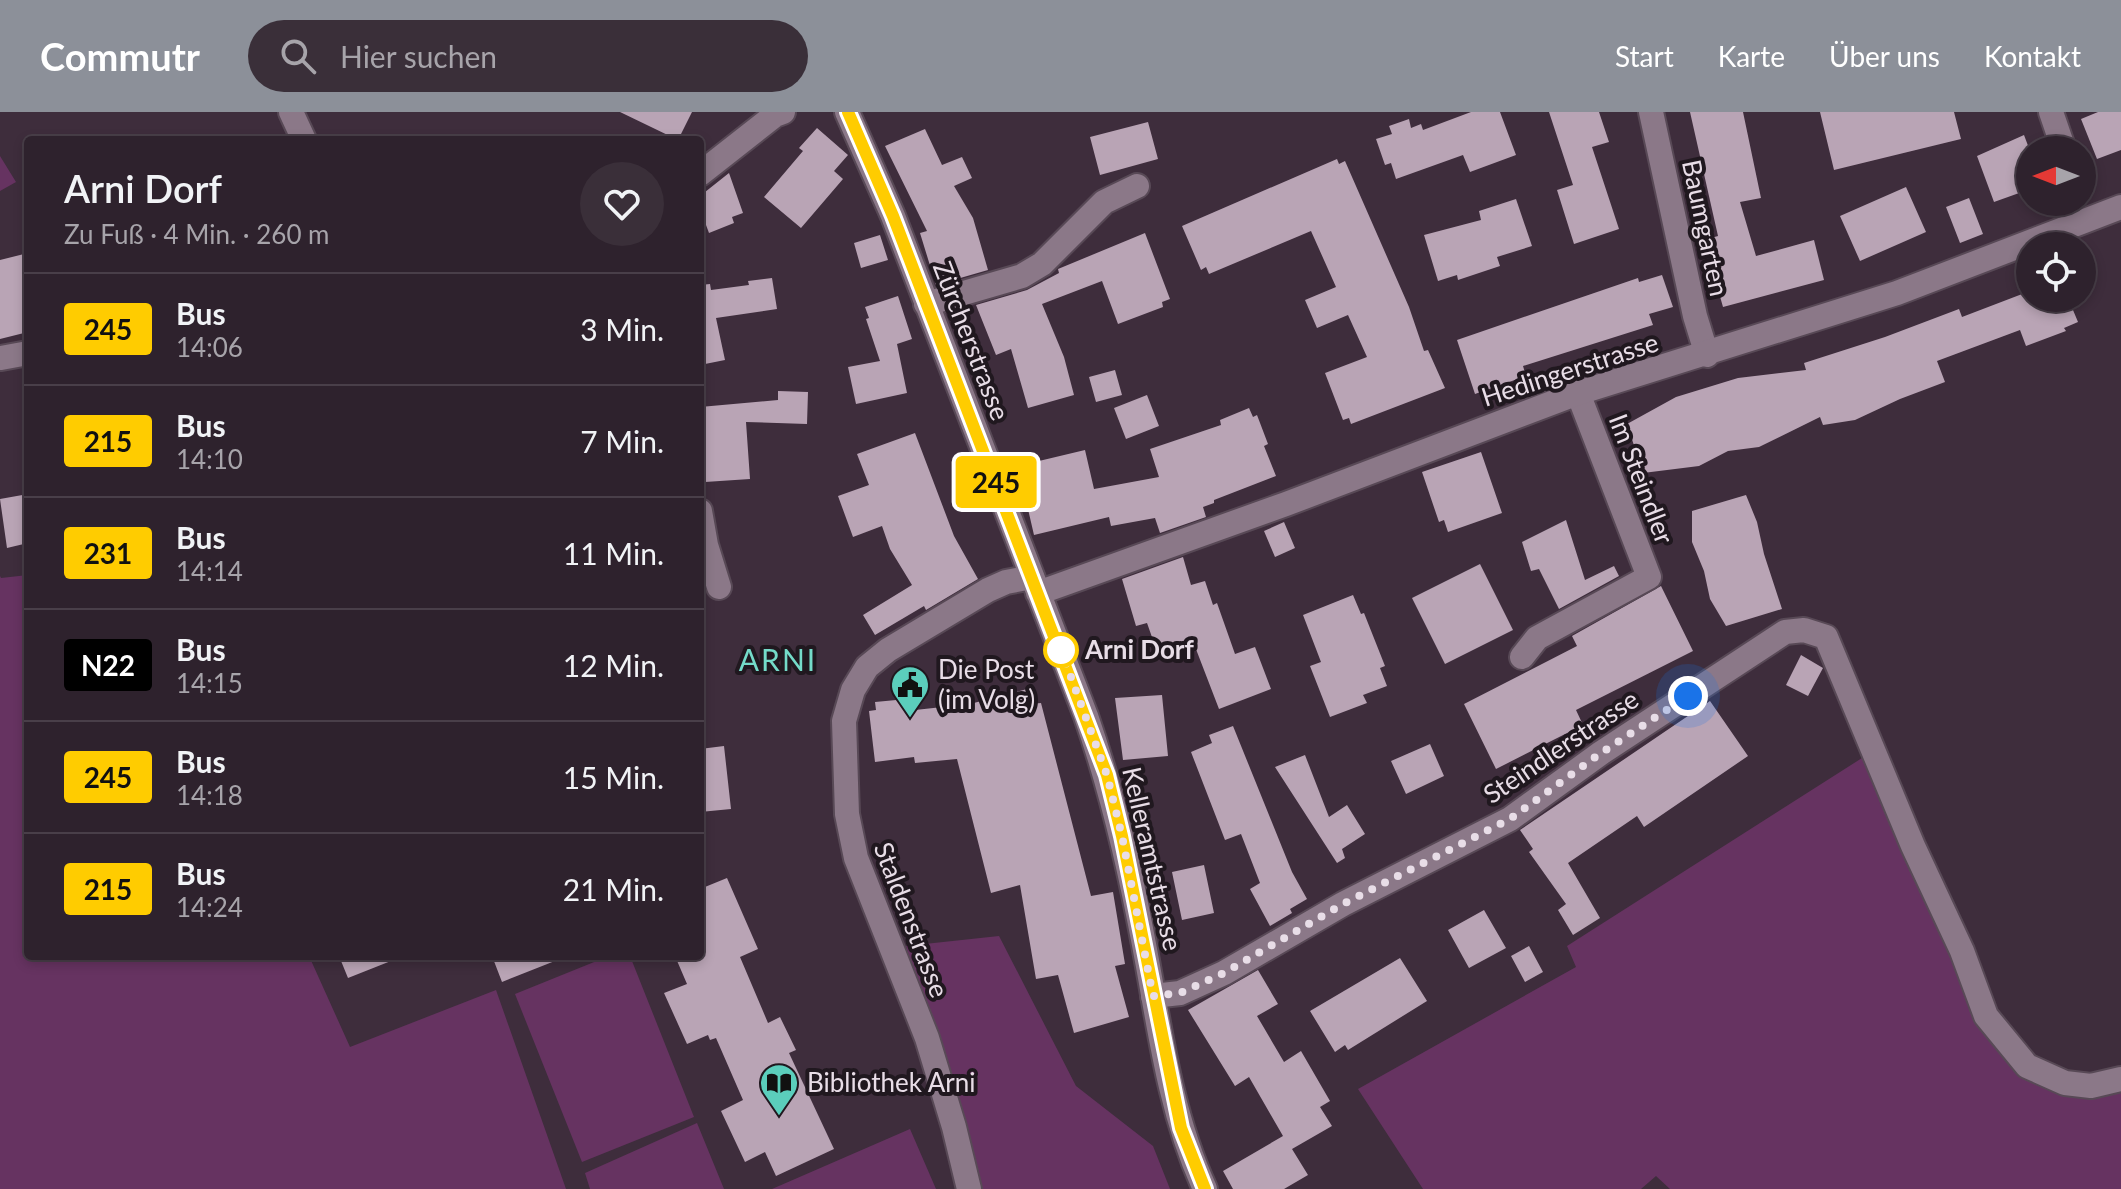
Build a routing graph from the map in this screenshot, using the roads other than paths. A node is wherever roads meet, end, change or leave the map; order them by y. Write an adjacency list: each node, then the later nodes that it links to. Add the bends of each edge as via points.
1 (291, 112): 6 (street)
2 (783, 112): 8 (street)
3 (847, 112): 13 (street, Zürcherstrasse)
4 (1651, 112): 15 (street, Baumgarten)
5 (2051, 112): 7 (street)
6 (302, 136)
7 (2059, 136)
8 (704, 171)
9 (1137, 186): 13 (street, via 1104,202 1042,264 1022,276)
10 (2121, 207): 11 (street, Hedingerstrasse)
11 (2096, 210)
12 (2073, 216): 15 (street, Hedingerstrasse, via 1897,293)
13 (926, 304): 19 (street, Zürcherstrasse)
14 (24, 354): 16 (street)
15 (1707, 355): 17 (street, Hedingerstrasse)
16 (1, 358)
17 (1578, 393): 19 (street, Hedingerstrasse, via 1286,504); 21 (street, Im Steindler, via 1649,577 1537,638)
18 (704, 534): 20 (street)
19 (1035, 585): 22 (street, Kelleramtstrasse, via 1107,775); 24 (street, Staldenstrasse, via 1006,582 888,650 867,667 844,721 847,814 856,858 927,1038)
20 (719, 587)
21 (1522, 657)
22 (1153, 996): 23 (street, Steindlerstrasse, via 1180,993 1224,973 1343,904 1510,819 1785,632 1804,630 1826,637 1986,1016 2027,1066 2078,1085); 25 (street, Kelleramtstrasse, via 1181,1128)
23 (2121, 1079)
24 (969, 1189)
25 (1205, 1189)

